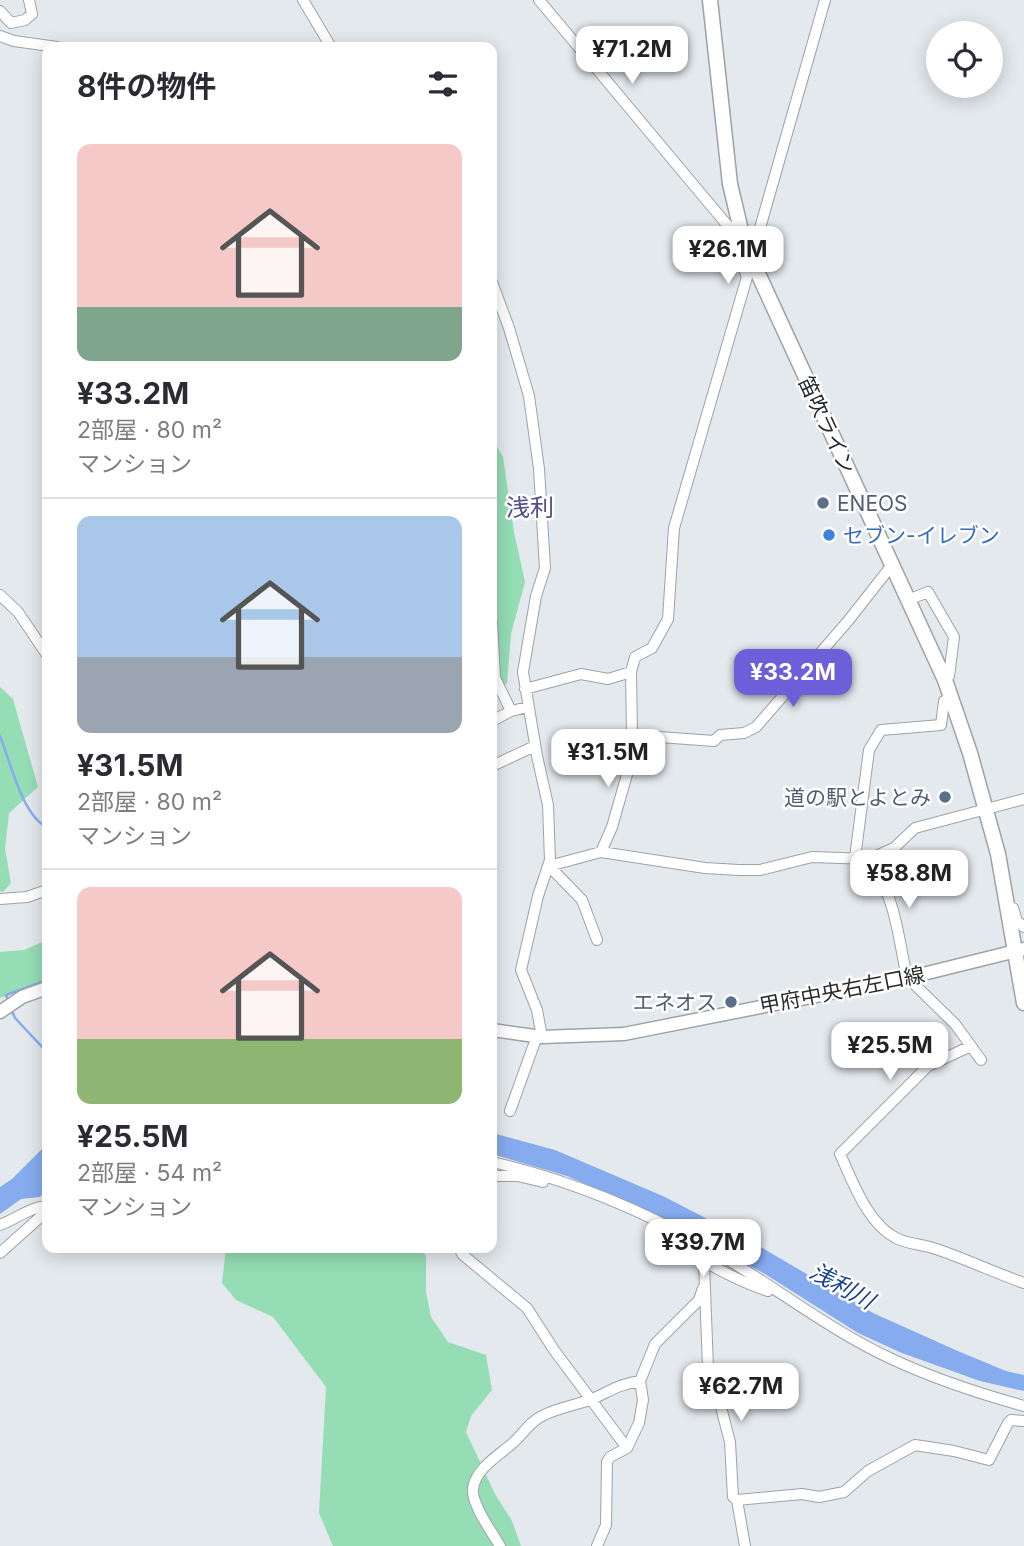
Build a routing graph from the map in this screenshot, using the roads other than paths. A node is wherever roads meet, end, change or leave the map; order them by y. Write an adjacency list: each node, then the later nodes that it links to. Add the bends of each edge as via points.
1 (29, 0): 6 (street, via 32,14 25,20 11,23)
2 (303, 0): 8 (street)
3 (539, 0): 10 (street)
4 (710, 0): 10 (highway, 笛吹ライン)
5 (825, 0): 10 (street, via 758,234)
6 (0, 11)
7 (0, 36): 9 (street)
8 (328, 42)
9 (42, 45)
10 (739, 245): 12 (highway, 笛吹ライン); 16 (street, via 747,277 674,527 667,619 652,648 635,657)
11 (497, 296): 19 (street, via 529,396 539,469 545,569 523,672)
12 (892, 565): 14 (highway, 笛吹ライン); 24 (street, via 756,727 720,735 714,741)
13 (0, 595): 15 (street)
14 (908, 600): 17 (highway, 笛吹ライン); 17 (street, via 928,592 954,637)
15 (42, 648)
16 (631, 672): 19 (street, via 608,679 581,674); 24 (street, via 632,735)
17 (945, 680): 20 (highway, 笛吹ライン)
18 (497, 682): 22 (street)
19 (525, 689): 21 (street)
20 (951, 698): 28 (highway, 笛吹ライン); 31 (street, via 944,701 941,725 881,730 869,750)
21 (528, 707): 22 (street); 25 (street)
22 (510, 711): 23 (street)
23 (497, 718)
24 (638, 736): 29 (street)
25 (535, 746): 26 (street); 33 (street, via 548,805)
26 (497, 764)
27 (1024, 799): 28 (street)
28 (986, 810): 30 (highway, 笛吹ライン); 32 (street, via 915,828 894,848)
29 (601, 852): 31 (street, via 739,870 760,870 812,856); 33 (street)
30 (998, 854): 36 (street, via 1014,914); 38 (highway, 笛吹ライン)
31 (855, 858): 32 (street)
32 (869, 859): 39 (street, via 883,879 893,908)
33 (549, 866): 37 (street, via 582,900); 44 (street, via 521,970 537,1010)
34 (42, 892): 35 (street)
35 (0, 899)
36 (1024, 927)
37 (597, 940)
38 (1019, 951): 39 (main road, 甲府中央右左口線); 41 (highway, 笛吹ライン)
39 (908, 977): 44 (main road, 甲府中央右左口線, via 662,1028); 45 (street)
40 (42, 990): 42 (main road)
41 (1024, 1003)
42 (0, 1012)
43 (497, 1031): 44 (main road, 甲府中央右左口線)
44 (540, 1037): 47 (street)
45 (971, 1046): 46 (street); 58 (street, via 928,1066 840,1154 865,1205 896,1238)
46 (981, 1060)
47 (510, 1111)
48 (497, 1163): 50 (street)
49 (497, 1177): 50 (street, via 552,1184)
50 (554, 1179): 53 (street)
51 (42, 1207): 54 (street)
52 (42, 1214): 56 (street)
53 (648, 1217): 57 (street); 60 (street)
54 (0, 1225)
55 (462, 1253): 62 (street, via 527,1308)
56 (0, 1254)
57 (704, 1263): 59 (street); 60 (street)
58 (1024, 1283)
59 (704, 1288): 61 (street, via 699,1300 655,1344); 66 (street, via 708,1368 730,1442 733,1497)
60 (785, 1297): 63 (street, via 894,1360)
61 (640, 1381): 62 (street, via 616,1386); 65 (street, via 639,1423)
62 (592, 1399): 65 (street); 67 (street, via 533,1422 489,1462 474,1485 474,1501)
63 (1024, 1406)
64 (1024, 1421): 66 (street, via 1008,1423 989,1460 915,1445 868,1471 844,1492)
65 (627, 1448): 68 (street, via 607,1462 606,1525)
66 (737, 1500): 69 (street)
67 (500, 1546)
68 (597, 1546)
69 (744, 1546)

